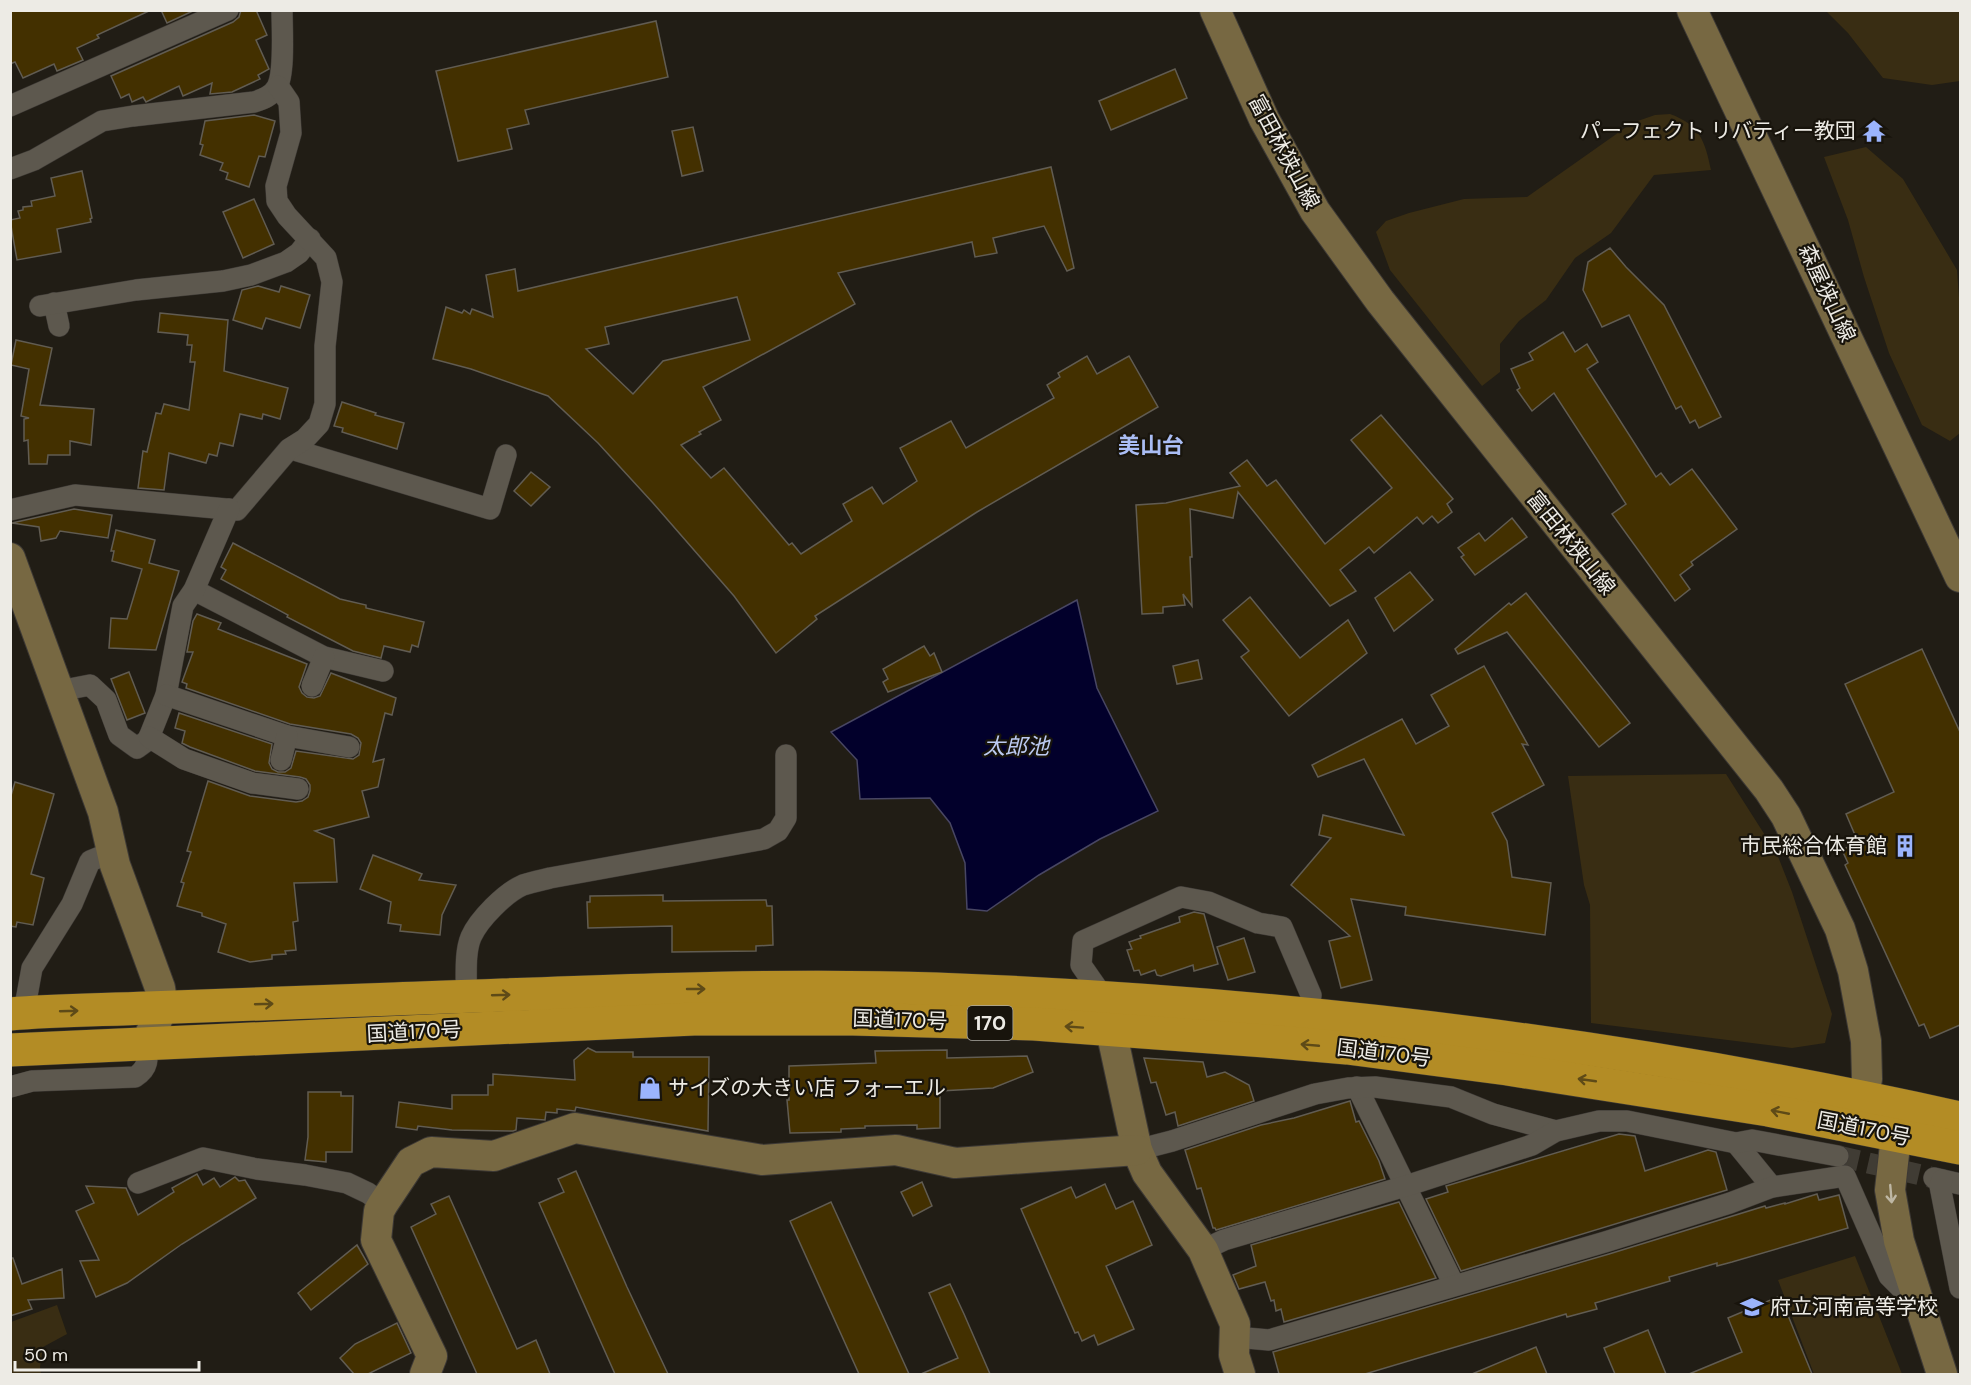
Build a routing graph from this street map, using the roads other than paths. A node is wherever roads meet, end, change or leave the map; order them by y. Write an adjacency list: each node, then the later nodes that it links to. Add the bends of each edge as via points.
1 (228, 10): 6 (street)
2 (282, 10): 5 (street)
3 (1215, 10): 39 (main road, 富田林狭山線, via 1264,118 1315,211 1380,301 1786,816 1830,905 1853,971 1867,1058)
4 (1692, 10): 15 (main road, 森屋狭山線)
5 (278, 86): 7 (street, via 270,96 254,102 102,122); 8 (street, via 290,102 291,133 276,186 277,201)
6 (10, 106)
7 (10, 169)
8 (310, 239): 9 (street, via 286,262 250,275 47,305); 10 (street, via 326,258 332,282 325,346 325,404 319,424)
9 (59, 326)
10 (291, 449): 11 (street, via 490,509); 12 (street, via 237,510)
11 (506, 455)
12 (229, 509): 13 (street, via 75,495); 16 (street)
13 (10, 510)
14 (10, 558): 20 (main road)
15 (1960, 577)
16 (194, 590): 17 (street); 21 (street, via 183,606)
17 (324, 657): 18 (street); 19 (street)
18 (383, 671)
19 (312, 686)
20 (59, 691): 23 (street, via 90,685 106,700 119,735 137,748); 28 (main road, via 103,812)
21 (166, 695): 22 (street); 23 (street)
22 (287, 736): 24 (street); 26 (street)
23 (149, 737): 27 (street, via 184,759 252,783)
24 (349, 747)
25 (786, 755): 29 (street, via 786,818 778,831 764,839 550,878 508,894 480,922 471,938)
26 (281, 760)
27 (298, 789)
28 (112, 852): 31 (main road, via 160,988); 32 (street, via 90,861 72,904 32,968)
29 (466, 997): 30 (highway, 国道170号 / 170, one-way to 30, via 668,989 833,988); 31 (highway, 国道170号 / 170, one-way to 29)
30 (1104, 998): 33 (highway, 国道170号 / 170); 33 (street, via 1081,965 1083,940 1181,897 1282,927 1311,995); 34 (street)
31 (163, 1007): 32 (highway, 国道170号 / 170, one-way to 31); 35 (main road)
32 (17, 1013)
33 (1309, 1014): 39 (highway, 国道170号 / 170, via 1521,1039)
34 (1111, 1030): 35 (highway, 国道170号 / 170, one-way to 35, via 1034,1024 694,1018); 42 (highway, 国道170号 / 170, one-way to 34, via 1671,1093 1508,1068 1347,1048); 45 (main road)
35 (146, 1043): 36 (highway, 国道170号 / 170); 37 (street, via 148,1064 135,1077 32,1081)
36 (10, 1050)
37 (10, 1087)
38 (1357, 1088): 41 (street, via 1451,1097 1493,1114); 45 (street, via 1315,1094); 49 (street)
39 (1863, 1096): 40 (highway, 国道170号 / 170)
40 (1960, 1118)
41 (1556, 1131): 43 (street, via 1599,1121 1627,1121); 49 (street, via 1532,1145)
42 (1896, 1136): 44 (highway, 国道170号 / 170); 55 (main road, one-way to 55, via 1890,1190 1899,1241)
43 (1736, 1143): 46 (street, via 1752,1140); 50 (street)
44 (1960, 1148)
45 (1137, 1150): 51 (main road, via 956,1163 896,1150 762,1160 575,1128 494,1156 431,1152 411,1162); 52 (main road, via 1147,1173)
46 (1838, 1156)
47 (1946, 1181): 54 (street, via 1940,1186)
48 (138, 1183): 51 (street, via 203,1158 347,1183)
49 (1407, 1186): 52 (street, via 1224,1240); 53 (street)
50 (1772, 1187): 53 (street, via 1605,1242); 55 (street, via 1845,1176 1889,1276 1902,1289)
51 (383, 1204): 57 (main road, via 376,1240 432,1356)
52 (1203, 1250): 56 (main road, via 1235,1324)
53 (1454, 1284): 56 (street, via 1269,1340)
54 (1960, 1288)
55 (1914, 1291): 59 (main road)
56 (1235, 1337): 58 (main road, via 1234,1355)
57 (426, 1374)
58 (1240, 1374)
59 (1942, 1374)

